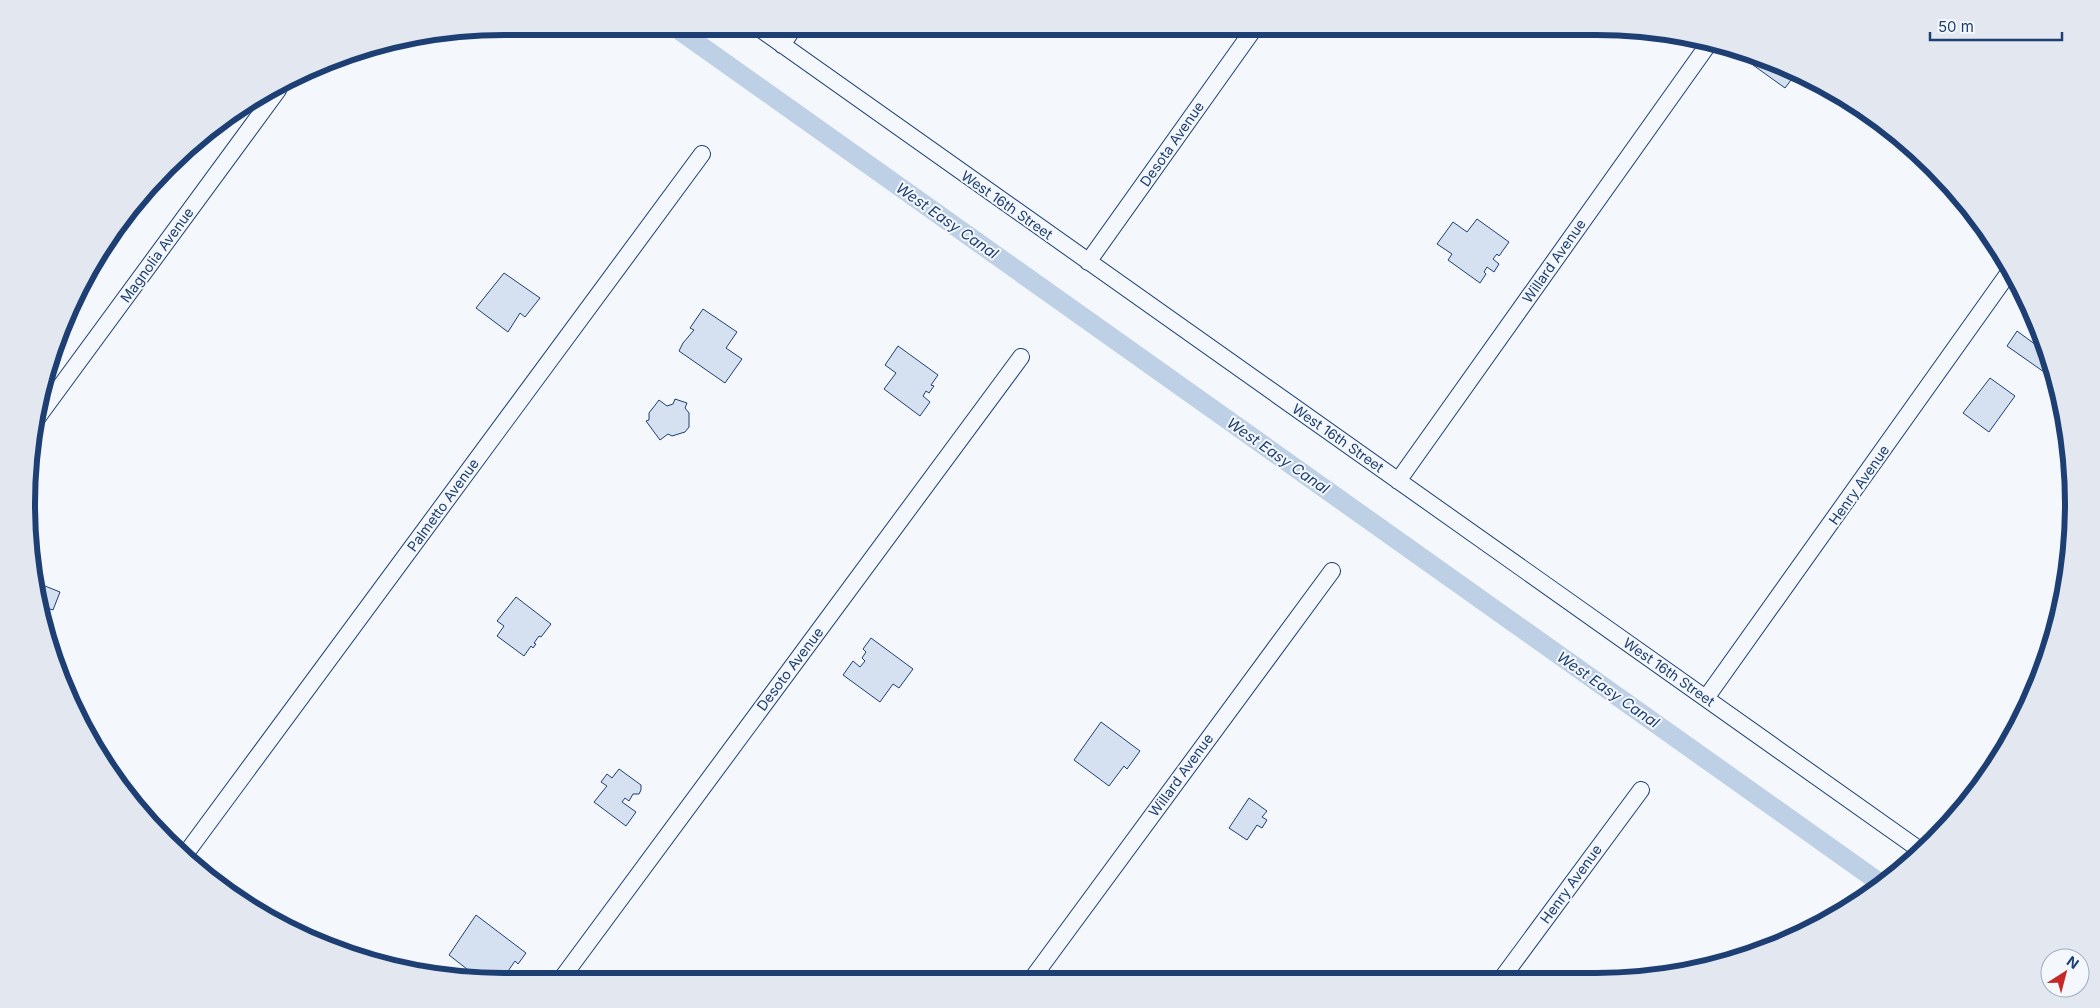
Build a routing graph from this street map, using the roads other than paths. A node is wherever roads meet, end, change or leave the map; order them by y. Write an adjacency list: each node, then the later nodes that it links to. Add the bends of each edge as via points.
1 (768, 35): 4 (street, West 16th Street)
2 (789, 35): 4 (street)
3 (1250, 35): 8 (street, Desota Avenue)
4 (782, 45): 8 (street, West 16th Street)
5 (1706, 48): 12 (street, Willard Avenue)
6 (274, 95): 11 (street, Magnolia Avenue)
7 (702, 154): 17 (street, Palmetto Avenue)
8 (1088, 262): 12 (street, West 16th Street)
9 (2006, 277): 14 (street, Henry Avenue)
10 (1021, 357): 18 (street, Desoto Avenue)
11 (45, 407)
12 (1398, 481): 14 (street, West 16th Street)
13 (1332, 571): 19 (street, Willard Avenue)
14 (1706, 698): 16 (street, West 16th Street)
15 (1641, 790): 20 (street, Henry Avenue)
16 (1916, 847)
17 (188, 851)
18 (566, 973)
19 (1036, 973)
20 (1506, 973)

